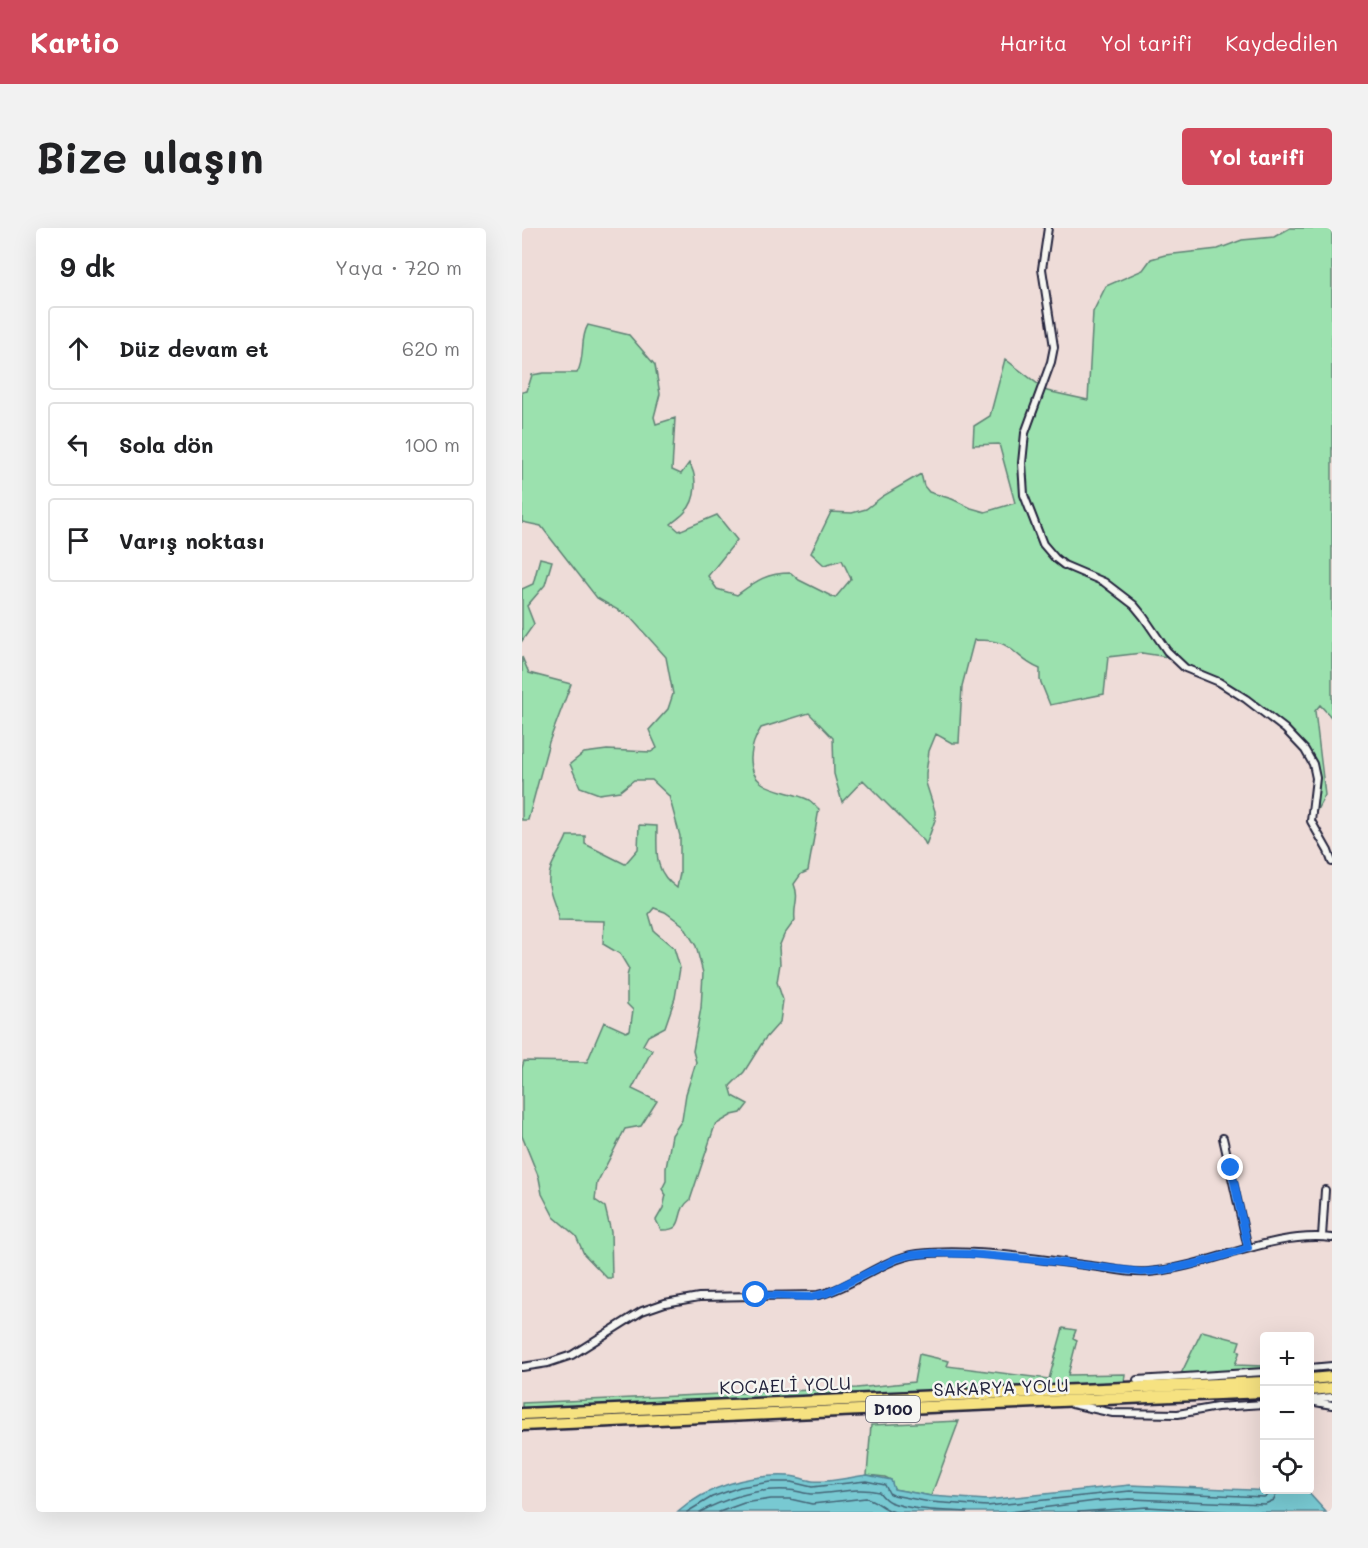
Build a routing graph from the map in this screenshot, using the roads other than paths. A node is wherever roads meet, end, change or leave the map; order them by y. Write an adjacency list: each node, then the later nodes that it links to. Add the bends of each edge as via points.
1 (1048, 228): 2 (street, via 1042,269 1054,346 1025,433 1022,463 1024,495 1043,544 1064,565 1104,582 1134,605 1167,651 1185,668 1246,699 1305,750 1316,778 1311,821)
2 (1332, 862)
3 (1223, 1138): 7 (street)
4 (1325, 1190): 5 (street)
5 (1322, 1237): 6 (street); 7 (street)
6 (1332, 1238)
7 (1248, 1248): 9 (street, via 1141,1272 970,1254 911,1255 818,1295 699,1297 665,1303 642,1311 572,1355)
8 (1332, 1366): 10 (street)
9 (522, 1367)
10 (1314, 1368)
11 (1260, 1372): 14 (street)
12 (1332, 1377): 13 (highway)
13 (1314, 1379)
14 (1137, 1380)
15 (1260, 1382): 25 (highway, KOCAELİ YOLU / D100)
16 (1332, 1388): 17 (highway)
17 (1314, 1390)
18 (1260, 1392): 22 (highway, SAKARYA YOLU / D100)
19 (1332, 1397): 20 (street)
20 (1314, 1399)
21 (1314, 1401): 24 (street)
22 (1063, 1402): 23 (street, via 1113,1413 1163,1414); 26 (highway, SAKARYA YOLU / D100)
23 (1260, 1404)
24 (1332, 1405)
25 (522, 1414)
26 (522, 1425)

